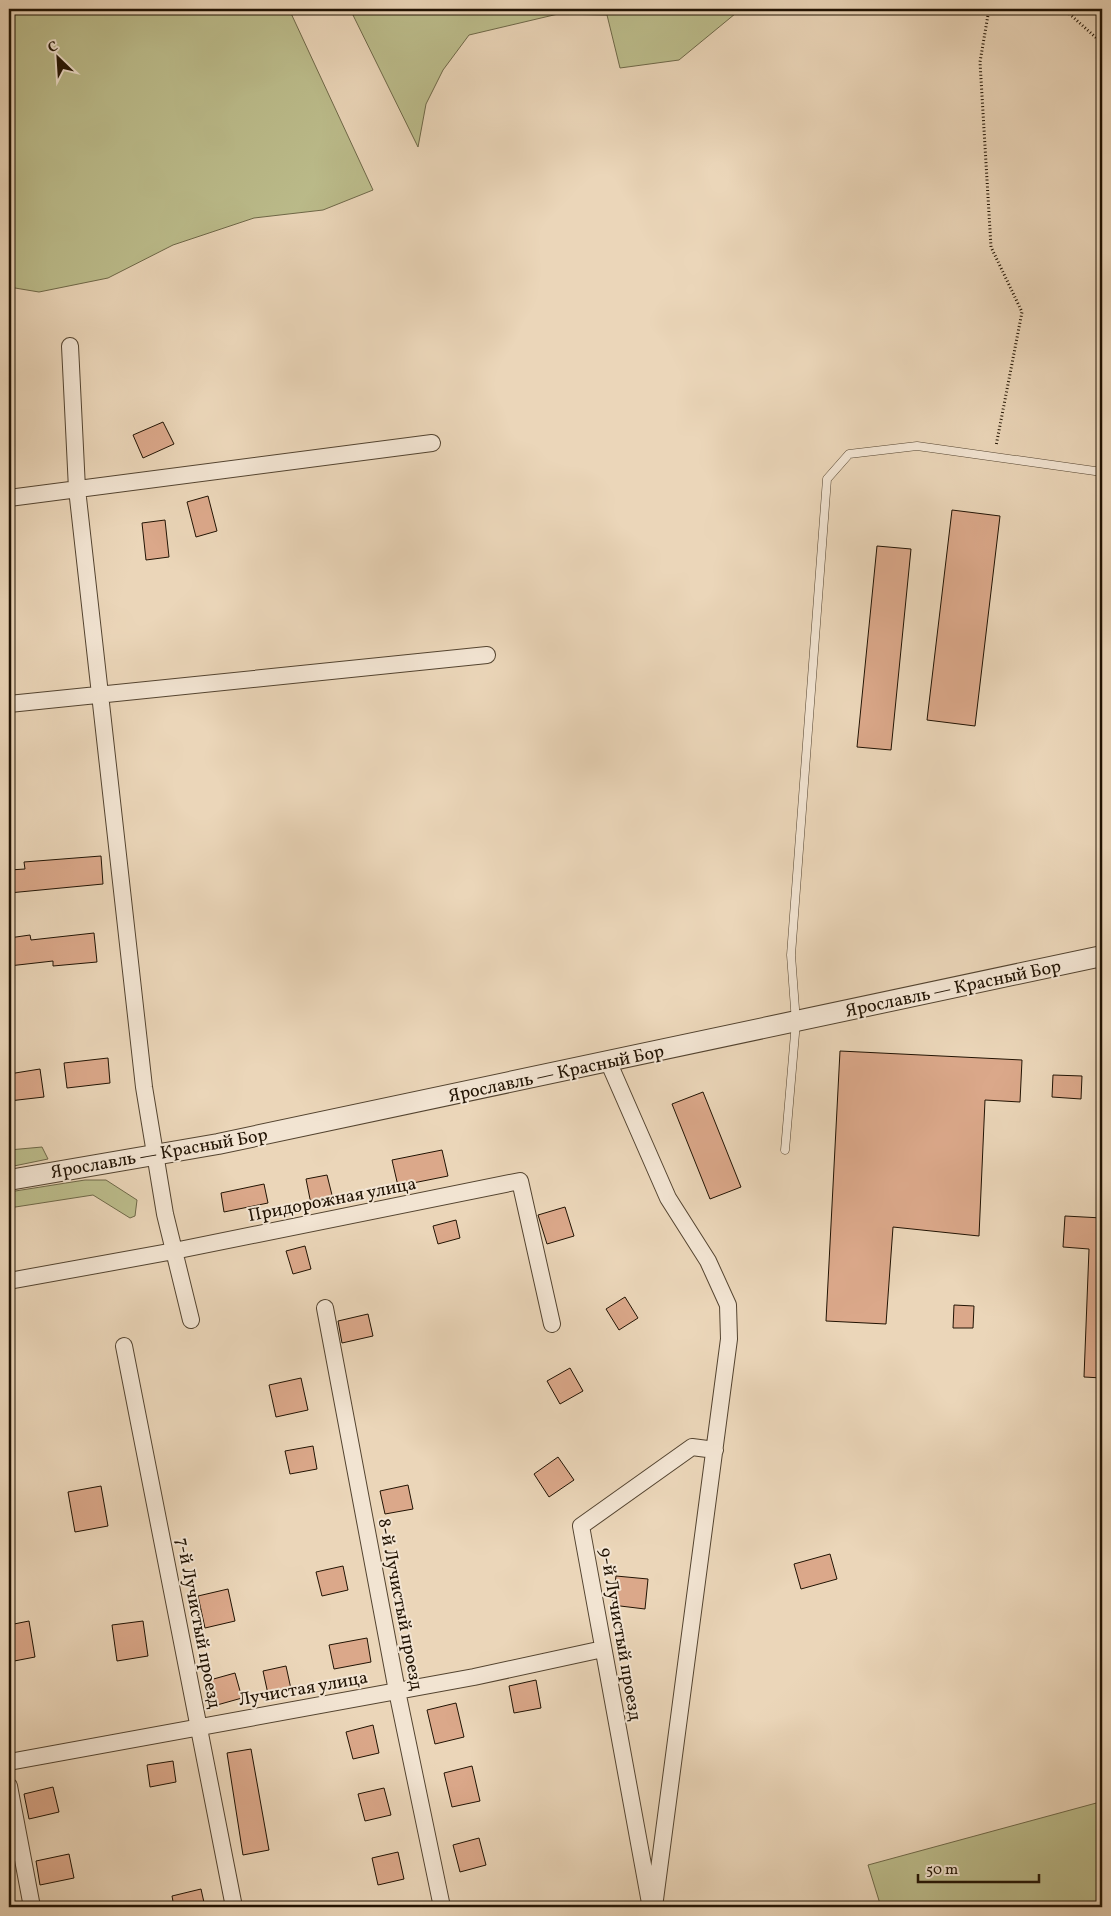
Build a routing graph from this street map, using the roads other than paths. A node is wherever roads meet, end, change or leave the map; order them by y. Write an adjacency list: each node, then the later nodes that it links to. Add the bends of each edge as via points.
1 (70, 346): 4 (street)
2 (432, 443): 4 (street)
3 (1102, 472): 10 (lane, via 917,446 849,454 827,479 791,955)
4 (77, 488): 5 (street); 7 (street)
5 (9, 498)
6 (487, 655): 7 (street)
7 (100, 694): 8 (street); 13 (street, via 144,1088)
8 (9, 704)
9 (1102, 956): 10 (street, Ярославль — Красный Бор)
10 (796, 1022): 11 (street, Ярославль — Красный Бор); 12 (lane)
11 (608, 1062): 13 (street, Ярославль — Красный Бор, via 238,1140); 21 (street, via 668,1198 708,1261 728,1305 729,1339)
12 (786, 1150)
13 (155, 1154): 14 (street, Ярославль — Красный Бор); 15 (street)
14 (9, 1180)
15 (174, 1251): 16 (street, Придорожная улица); 18 (street); 19 (street, Придорожная улица, via 520,1181)
16 (9, 1280)
17 (324, 1308): 23 (street, 8-й Лучистый проезд)
18 (191, 1320)
19 (552, 1324)
20 (124, 1346): 24 (street, 7-й Лучистый проезд)
21 (715, 1450): 22 (street, 9-й Лучистый проезд, via 692,1447 581,1526); 30 (street)
22 (603, 1650): 23 (street, Лучистая улица); 30 (street, 9-й Лучистый проезд)
23 (397, 1691): 24 (street, Лучистая улица); 29 (street, 8-й Лучистый проезд)
24 (199, 1727): 25 (street, Лучистая улица); 28 (street, 7-й Лучистый проезд)
25 (9, 1762)
26 (9, 1786): 27 (street)
27 (32, 1907)
28 (234, 1907)
29 (442, 1907)
30 (652, 1907)

